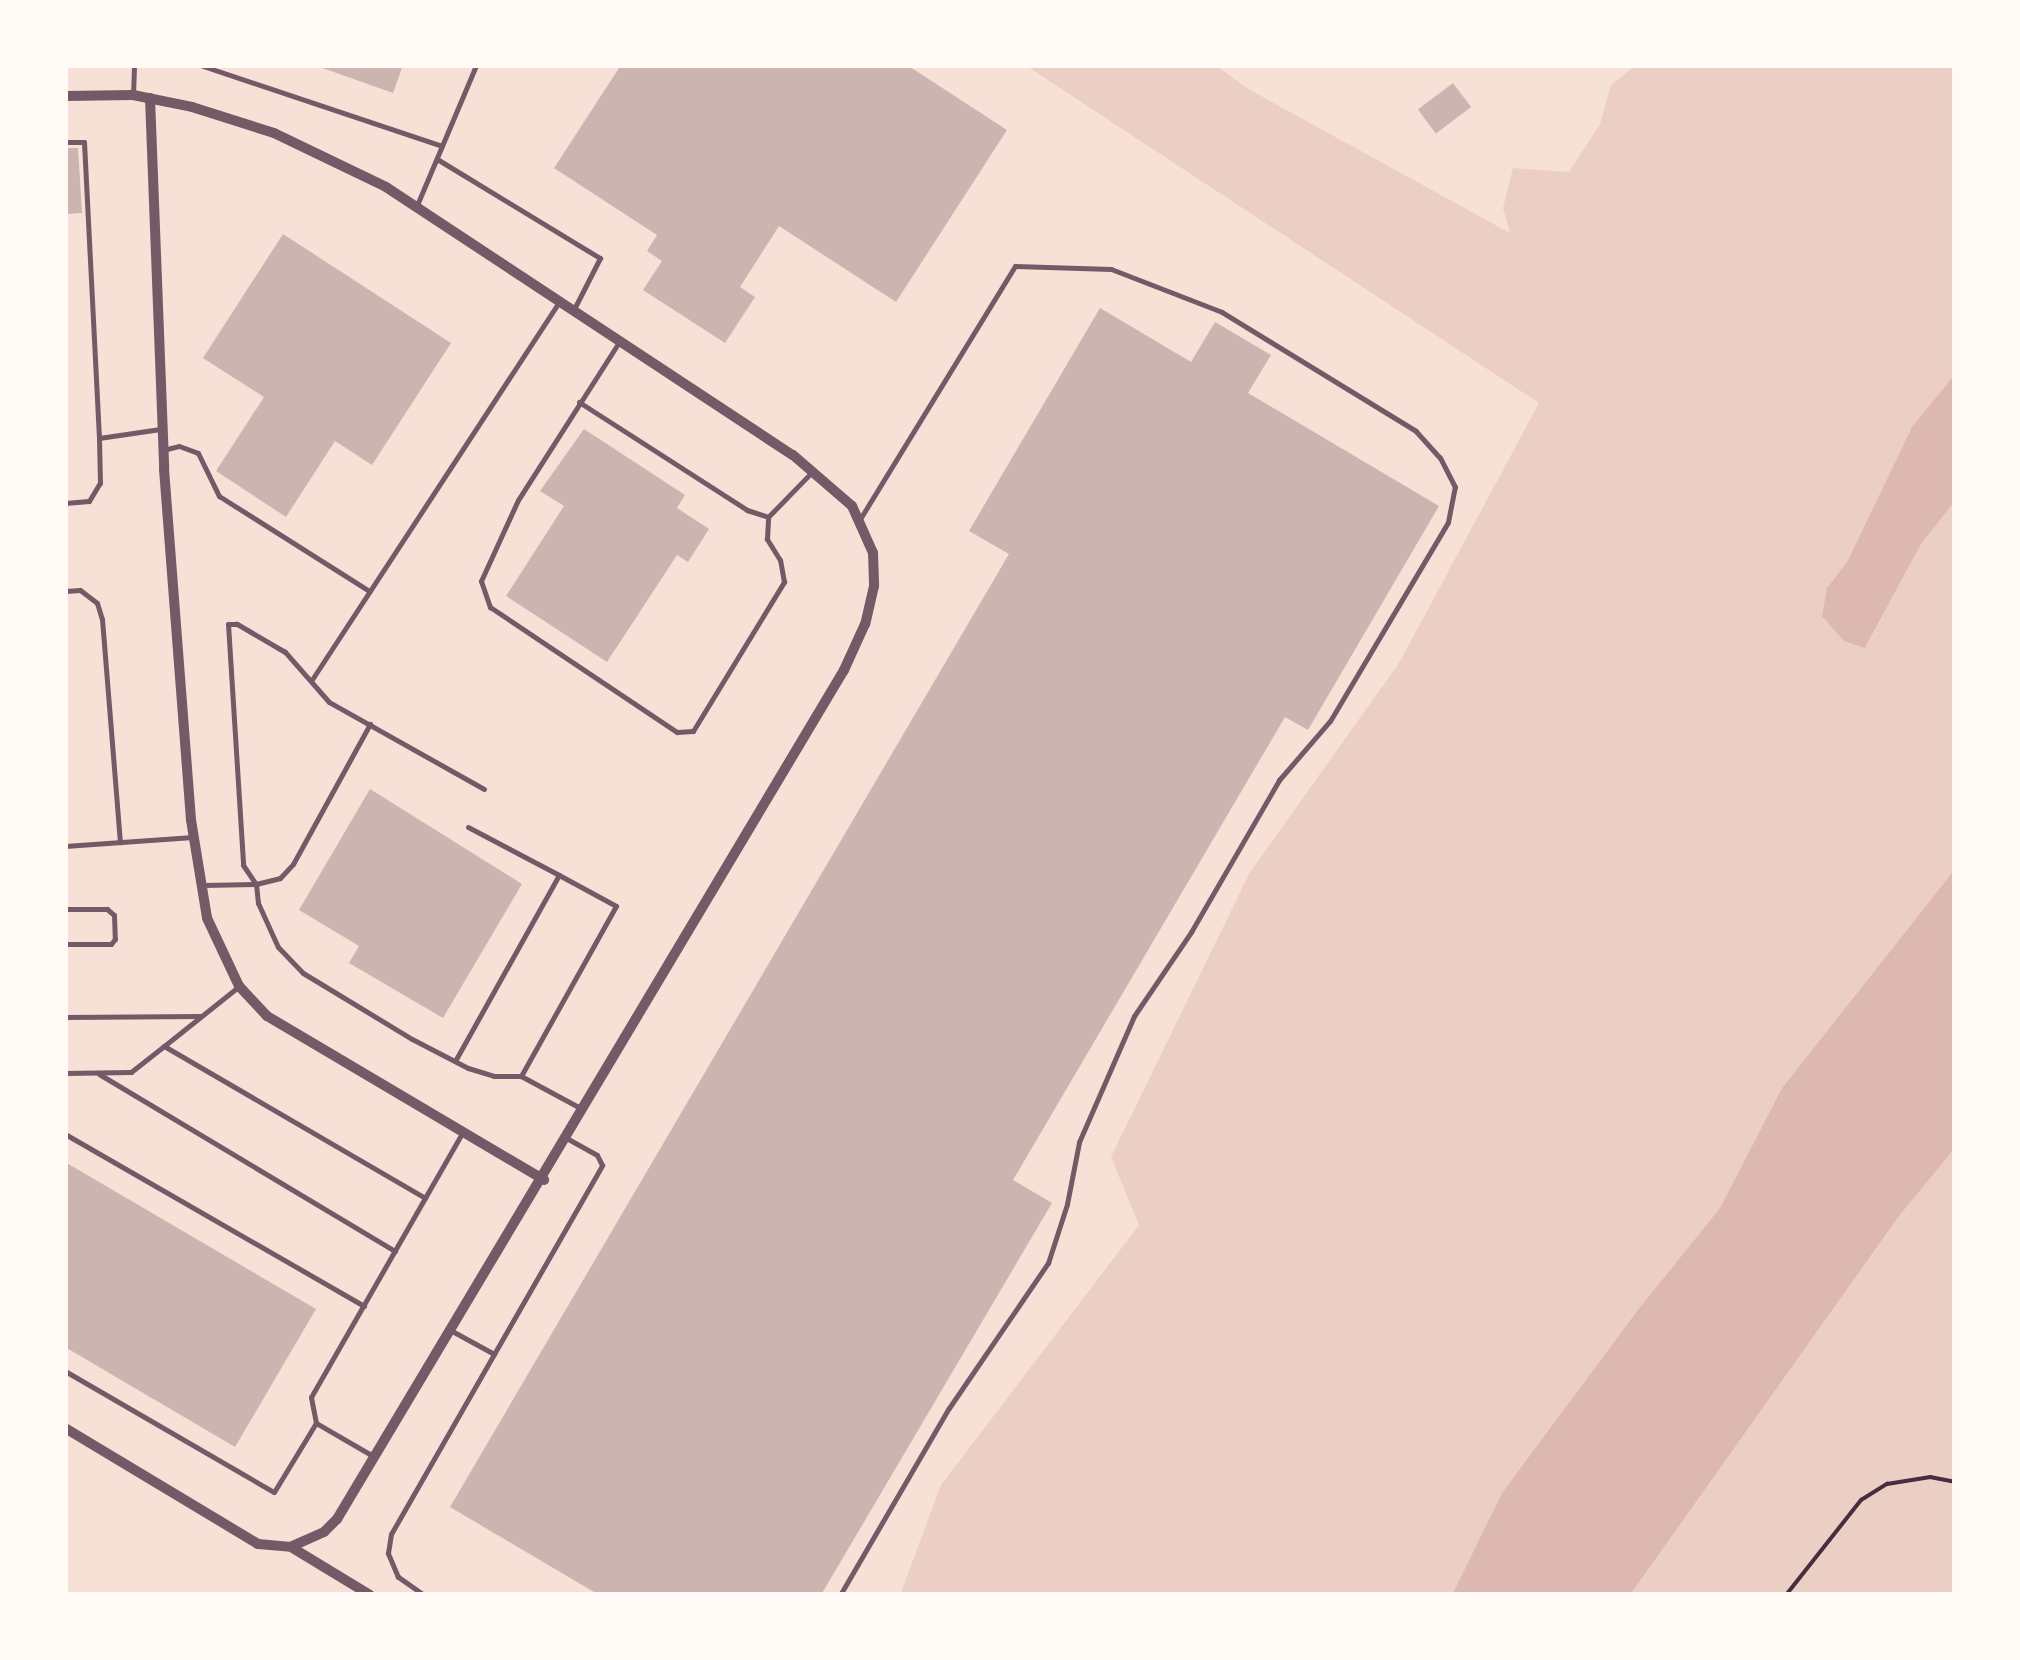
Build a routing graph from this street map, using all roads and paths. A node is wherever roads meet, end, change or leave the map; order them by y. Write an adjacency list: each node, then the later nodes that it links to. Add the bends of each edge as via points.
1 (134, 65): 4 (lane)
2 (200, 65): 8 (lane)
3 (476, 65): 8 (lane)
4 (133, 95): 5 (street); 6 (street)
5 (65, 96)
6 (150, 98): 10 (street, via 274,134); 15 (street)
7 (65, 142): 16 (lane, via 84,142)
8 (442, 146): 9 (lane)
9 (437, 158): 10 (lane); 12 (lane, via 600,258)
10 (417, 205): 11 (street)
11 (562, 299): 12 (street); 23 (lane)
12 (575, 308): 13 (street)
13 (621, 339): 14 (lane); 18 (street)
14 (579, 402): 20 (lane, via 747,510); 20 (lane, via 532,474 481,581 490,607 676,732 693,731 784,582 767,539)
15 (162, 429): 16 (lane); 17 (street)
16 (99, 438): 19 (lane, via 100,483 89,501)
17 (163, 450): 23 (lane, via 179,446 198,453 219,496); 28 (street)
18 (813, 471): 20 (lane); 21 (street)
19 (65, 503)
20 (768, 516)
21 (860, 519): 44 (street, via 873,553 874,586 858,643); 62 (lane, via 1015,266 1110,269 1222,312 1416,432 1455,487 1448,522 1330,721 1279,780 1134,1016 1079,1142 1048,1263 949,1408)
22 (65, 591): 29 (lane, via 80,590 97,603 102,619)
23 (368, 591): 24 (lane)
24 (310, 681): 25 (lane, via 329,702); 32 (lane, via 286,652 228,624 243,866)
25 (370, 724): 26 (lane); 32 (lane, via 293,864 280,878)
26 (484, 789)
27 (468, 828): 31 (lane)
28 (193, 837): 29 (lane); 33 (street)
29 (120, 842): 30 (lane)
30 (65, 846)
31 (558, 876): 40 (lane); 43 (lane, via 616,906)
32 (256, 884): 33 (lane); 40 (lane, via 278,947 303,973)
33 (200, 885): 36 (street, via 214,936)
34 (65, 909): 35 (lane, via 107,909 114,915 115,939)
35 (65, 944)
36 (240, 986): 37 (lane); 45 (street, via 288,1032)
37 (202, 1016): 38 (lane); 39 (lane)
38 (65, 1017)
39 (164, 1046): 42 (lane, via 131,1072); 49 (lane)
40 (455, 1062): 43 (lane, via 494,1076)
41 (65, 1073): 42 (lane)
42 (99, 1074): 50 (lane)
43 (521, 1076): 44 (lane)
44 (584, 1110): 47 (street)
45 (463, 1132): 48 (street); 49 (lane)
46 (65, 1134): 51 (lane)
47 (568, 1139): 48 (street); 53 (lane, via 602,1165)
48 (544, 1180): 52 (street)
49 (425, 1198): 50 (lane)
50 (395, 1251): 51 (lane)
51 (364, 1306): 55 (lane, via 311,1397)
52 (452, 1331): 53 (lane); 57 (street)
53 (494, 1354): 61 (lane, via 391,1534 388,1553 398,1577)
54 (65, 1371): 55 (lane, via 274,1492)
55 (316, 1424): 57 (lane)
56 (65, 1428): 59 (street, via 258,1544)
57 (375, 1458): 59 (street, via 337,1519)
58 (1955, 1482): 63 (path, via 1888,1484 1860,1500)
59 (291, 1547): 60 (street)
60 (370, 1595)
61 (424, 1595)
62 (840, 1595)
63 (1786, 1595)

